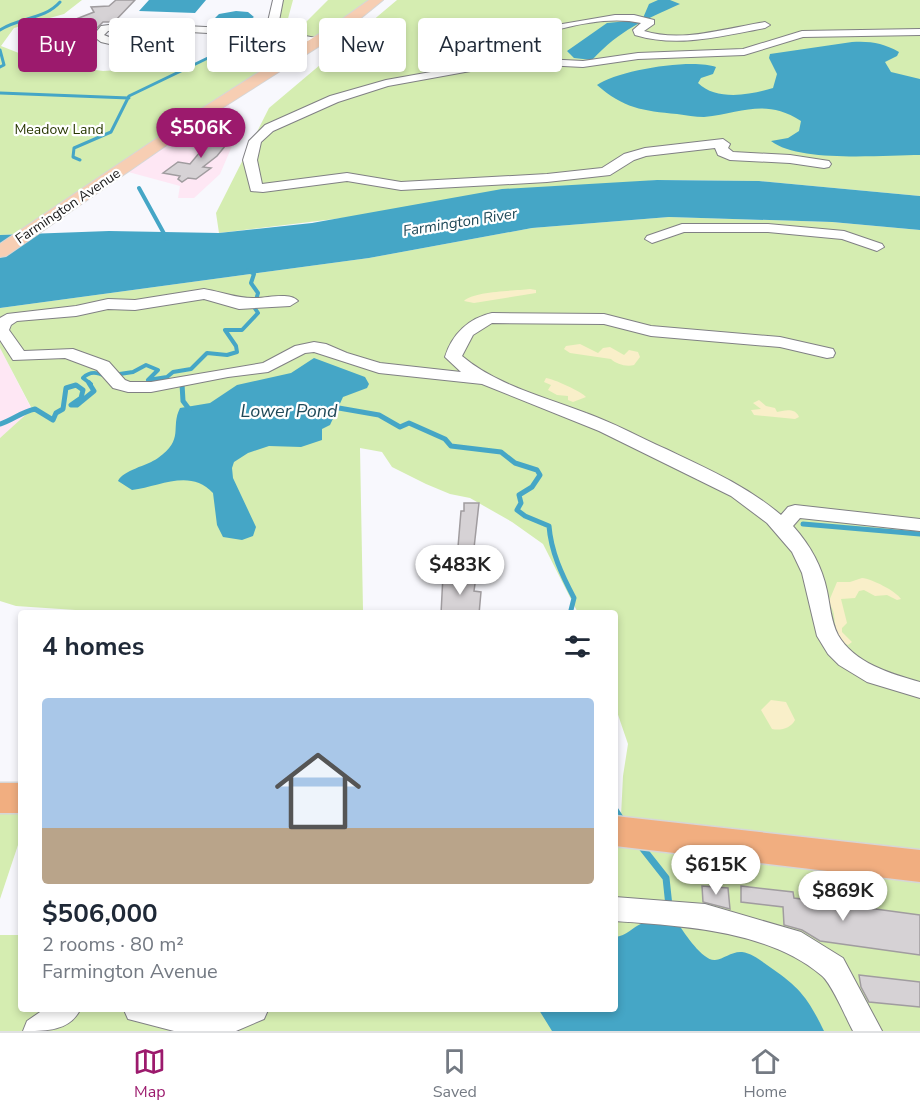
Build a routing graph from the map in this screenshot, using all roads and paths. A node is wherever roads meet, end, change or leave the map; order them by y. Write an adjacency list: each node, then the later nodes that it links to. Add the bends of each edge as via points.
1 (278, 0): 3 (street)
2 (377, 0): 8 (main road, Farmington Avenue)
3 (274, 18)
4 (765, 25): 5 (street, via 663,37 639,33 650,22 626,17)
5 (562, 27)
6 (920, 32): 9 (street, via 802,34 744,52 638,56 583,64 498,63 386,83 288,119 286,134 253,147 250,160 256,188 347,177 401,186 547,178 605,172 645,152 723,143 723,152 730,156)
7 (307, 38): 8 (street)
8 (318, 40): 12 (main road, Farmington Avenue)
9 (824, 164)
10 (652, 239): 11 (street, via 682,228 768,228 844,235)
11 (877, 247)
12 (0, 252)
13 (290, 301): 15 (street, via 239,304 204,294 13,317 4,322 1,330 19,356 67,353 103,366 119,384 128,387 151,387 267,367 301,349 320,347 379,368)
14 (827, 353): 15 (street, via 780,342 651,334 599,317 484,319 454,350 453,357)
15 (486, 379): 16 (street, via 597,423)
16 (789, 519): 17 (street); 18 (street, via 811,568 822,622 839,651 869,674)
17 (920, 525)
18 (920, 690)
19 (0, 798): 20 (highway)
20 (18, 798)
21 (631, 833): 22 (highway)
22 (920, 866)
23 (618, 909): 30 (street, via 705,916 791,941 833,967)
24 (63, 1012): 28 (street)
25 (148, 1012): 26 (street, via 218,1022 239,1019)
26 (252, 1012)
27 (255, 1012): 29 (street)
28 (38, 1031)
29 (250, 1031)
30 (868, 1031)

